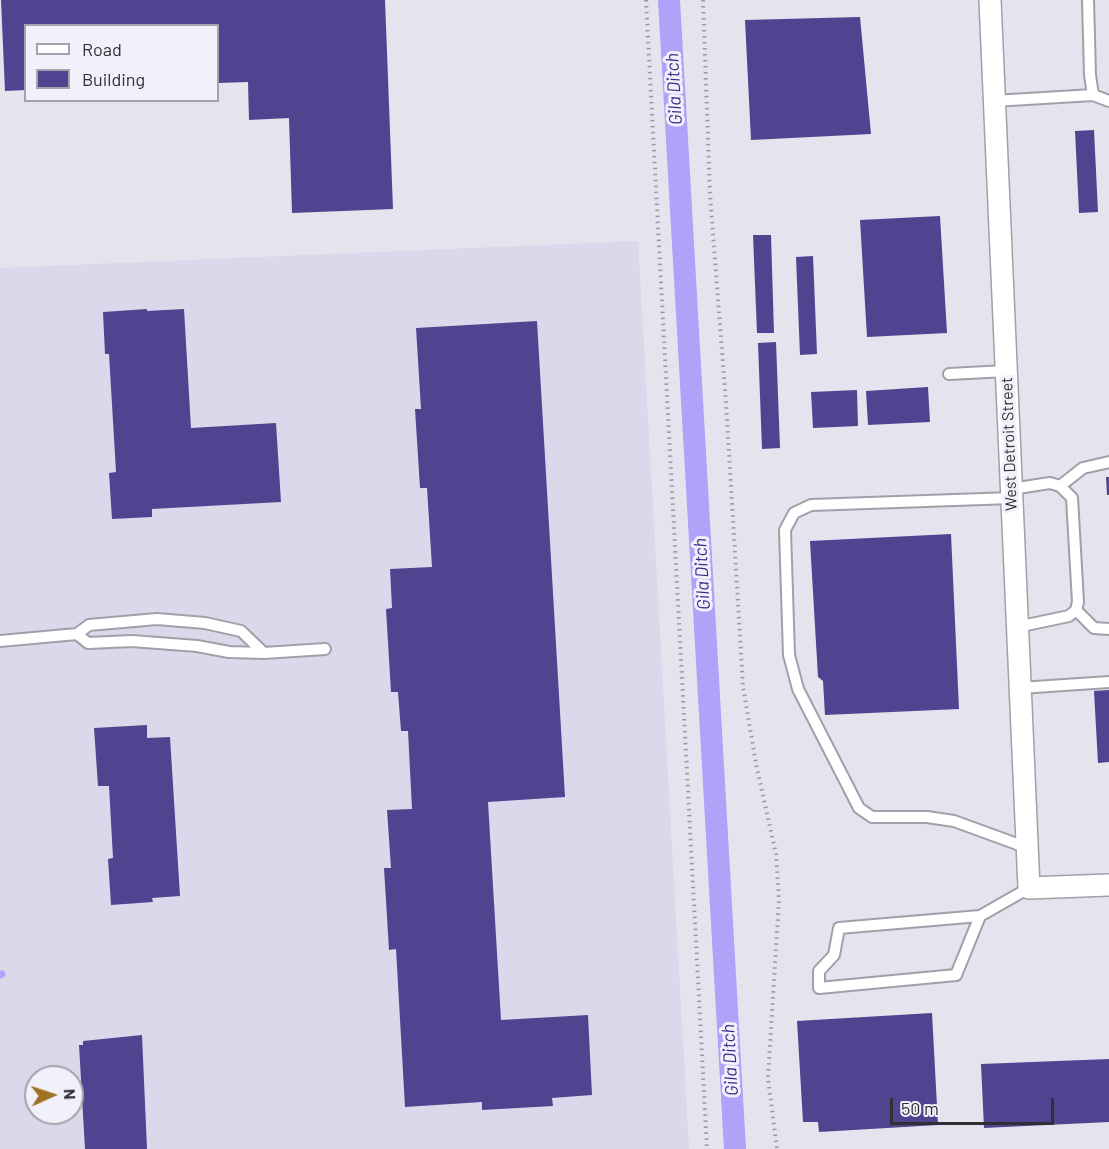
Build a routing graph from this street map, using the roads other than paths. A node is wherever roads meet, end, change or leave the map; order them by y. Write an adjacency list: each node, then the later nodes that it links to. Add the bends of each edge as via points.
1 (990, 0): 4 (street, West Detroit Street)
2 (1088, 0): 3 (lane)
3 (1093, 95): 4 (lane); 5 (lane)
4 (994, 101): 6 (street, West Detroit Street)
5 (1109, 101)
6 (1006, 371): 7 (lane); 10 (street, West Detroit Street)
7 (949, 374)
8 (1109, 462): 9 (lane, via 1083,468)
9 (1060, 486): 10 (lane, via 1050,483); 11 (lane, via 1072,498 1074,507)
10 (1012, 493): 12 (street, West Detroit Street); 20 (lane, via 811,505 794,513 785,530 789,655 798,689 859,808 872,817 954,821)
11 (1076, 610): 12 (lane, via 1060,619); 13 (lane, via 1094,628)
12 (1017, 627): 19 (street, West Detroit Street)
13 (1109, 629)
14 (77, 634): 15 (lane); 17 (lane, via 88,643 132,641); 17 (lane, via 89,625 157,619 205,623 241,631)
15 (0, 641)
16 (325, 649): 17 (lane)
17 (264, 652)
18 (1109, 682): 19 (lane)
19 (1020, 688): 20 (street, West Detroit Street)
20 (1028, 848): 22 (street, West Detroit Street)
21 (1109, 885): 22 (street)
22 (1029, 888): 23 (lane)
23 (980, 916): 23 (lane, via 839,928 834,955 819,971 819,988 956,975)

